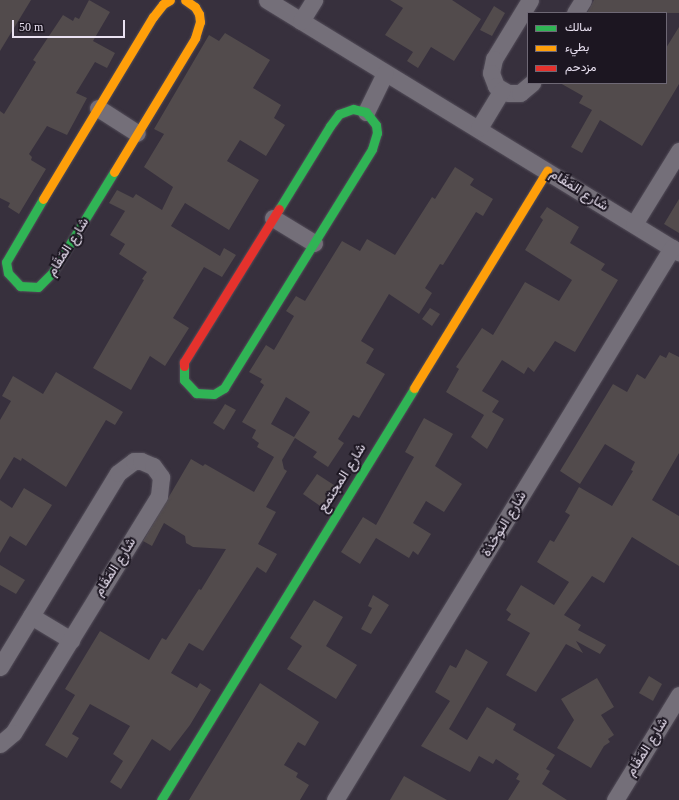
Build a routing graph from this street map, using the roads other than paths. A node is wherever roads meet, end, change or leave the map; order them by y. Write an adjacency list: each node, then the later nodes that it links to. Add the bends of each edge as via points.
1 (170, 0): 12 (street, شارع المَقَام, via 162,4 153,16)
2 (267, 0): 8 (street, شارع المَقَام)
3 (314, 0): 8 (street)
4 (530, 0): 11 (street, via 491,66 493,80)
5 (583, 0): 7 (street)
6 (188, 1): 15 (street, شارع المَقَام, via 199,14 200,22 195,38)
7 (577, 12)
8 (301, 21): 9 (street, شارع المَقَام)
9 (385, 73): 13 (street); 14 (street, شارع المَقَام)
10 (531, 84): 11 (street, via 520,93)
11 (502, 90): 14 (street)
12 (98, 108): 15 (street); 15 (street, شارع المَقَام, via 10,255 6,268 15,283 32,288 47,280)
13 (366, 112): 18 (street, via 353,109 339,114); 20 (street, via 376,125 375,140)
14 (479, 128): 17 (street, شارع المَقَام)
15 (138, 133)
16 (679, 151): 19 (street)
17 (547, 171): 19 (street, شارع المَقَام); 27 (street, شارع المجتمع)
18 (273, 218): 20 (street); 20 (street, via 184,362 184,380 196,393 214,394 224,388)
19 (634, 224): 21 (street, شارع المَقَام)
20 (314, 243)
21 (676, 250): 28 (street, شارع النوخذة)
22 (31, 616): 23 (street); 23 (street, شارع المَقَام, via 122,468 141,461 153,466 162,483 159,496); 24 (street, شارع المَقَام)
23 (70, 640): 26 (street, شارع المَقَام, via 13,733)
24 (0, 667)
25 (679, 695): 29 (street, شارع المَقَام)
26 (0, 744)
27 (161, 800)
28 (335, 800)
29 (615, 800)

